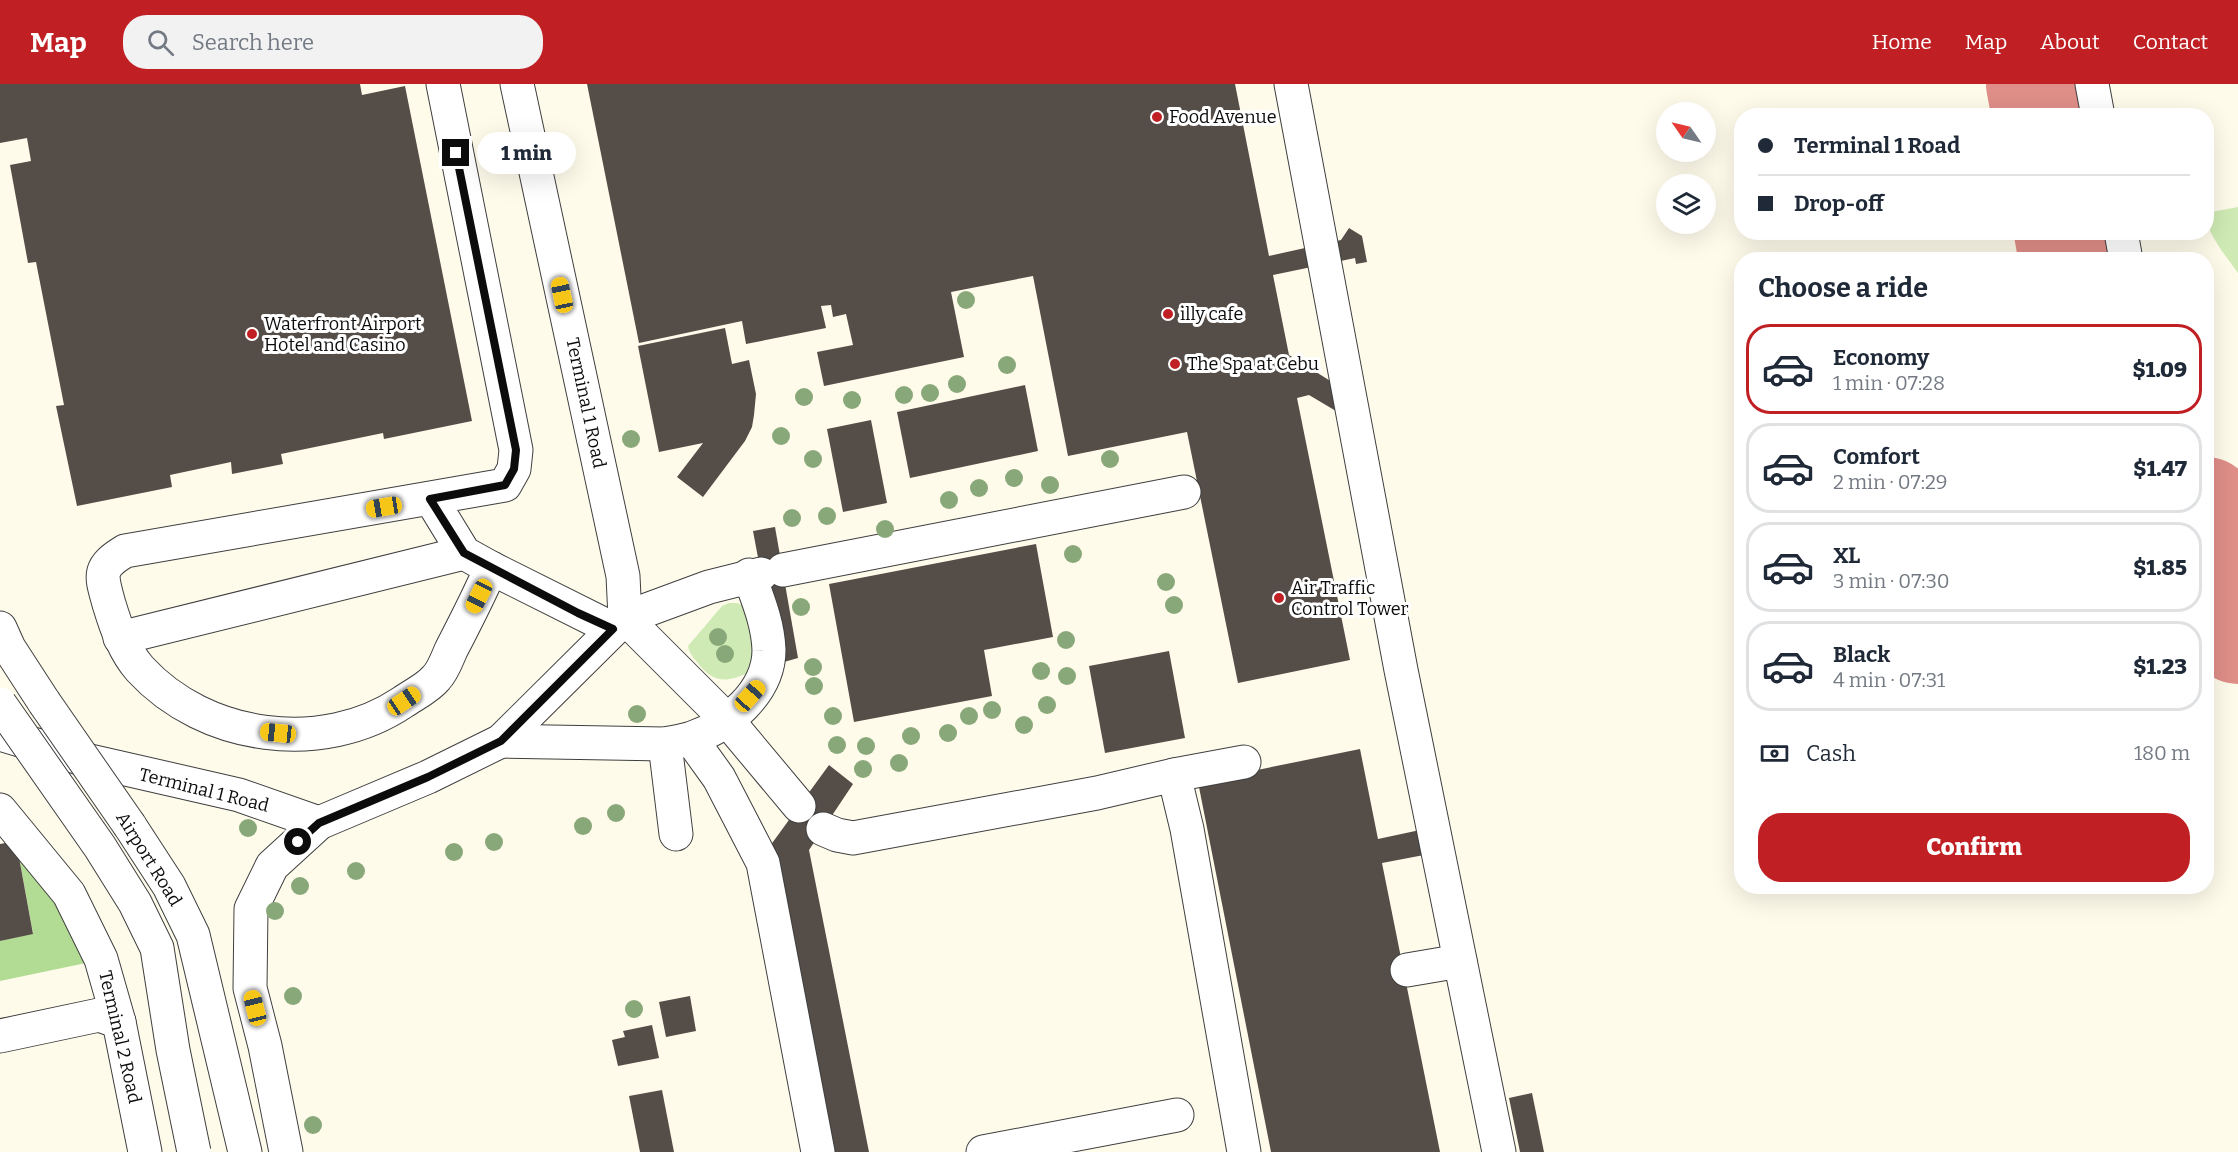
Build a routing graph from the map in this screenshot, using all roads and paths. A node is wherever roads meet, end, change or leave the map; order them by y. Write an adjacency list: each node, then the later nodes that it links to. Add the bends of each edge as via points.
1 (442, 84): 7 (street, via 516,450 514,469 505,485)
2 (516, 84): 10 (street, Terminal 1 Road, via 623,576)
3 (1291, 84): 25 (street)
4 (2092, 84): 5 (street)
5 (2096, 108)
6 (1184, 492): 9 (street)
7 (430, 499): 8 (street); 12 (street, via 125,551 108,561 102,578)
8 (478, 561): 10 (street); 12 (street); 12 (street, via 436,679 388,712 345,729 301,736 255,731 211,718 169,695 140,668)
9 (764, 573): 10 (street); 14 (street, via 769,652 761,684)
10 (619, 623): 14 (street); 16 (street)
11 (0, 628): 32 (street, Airport Road, bridge, via 44,702 169,886 193,935)
12 (120, 638)
13 (0, 704): 31 (street, Airport Road, bridge, via 100,847 157,948)
14 (728, 721): 17 (street); 20 (street)
15 (0, 734): 22 (street, Terminal 1 Road, via 86,760 239,795)
16 (501, 741): 17 (street); 22 (street)
17 (678, 741): 24 (street); 34 (street, via 719,778 764,862)
18 (1244, 762): 19 (street)
19 (1174, 776): 23 (street, via 854,838); 36 (street)
20 (799, 806)
21 (0, 810): 27 (street, Terminal 2 Road, via 69,894 101,959)
22 (319, 823): 33 (street, via 272,866 251,909 250,988)
23 (823, 829)
24 (676, 834)
25 (1460, 961): 26 (street); 37 (street)
26 (1407, 970)
27 (119, 1022): 28 (street, via 99,1015); 30 (street, Terminal 2 Road)
28 (0, 1036)
29 (1177, 1115): 35 (street)
30 (145, 1152)
31 (194, 1152)
32 (245, 1152)
33 (286, 1152)
34 (818, 1152)
35 (983, 1152)
36 (1244, 1152)
37 (1499, 1152)

